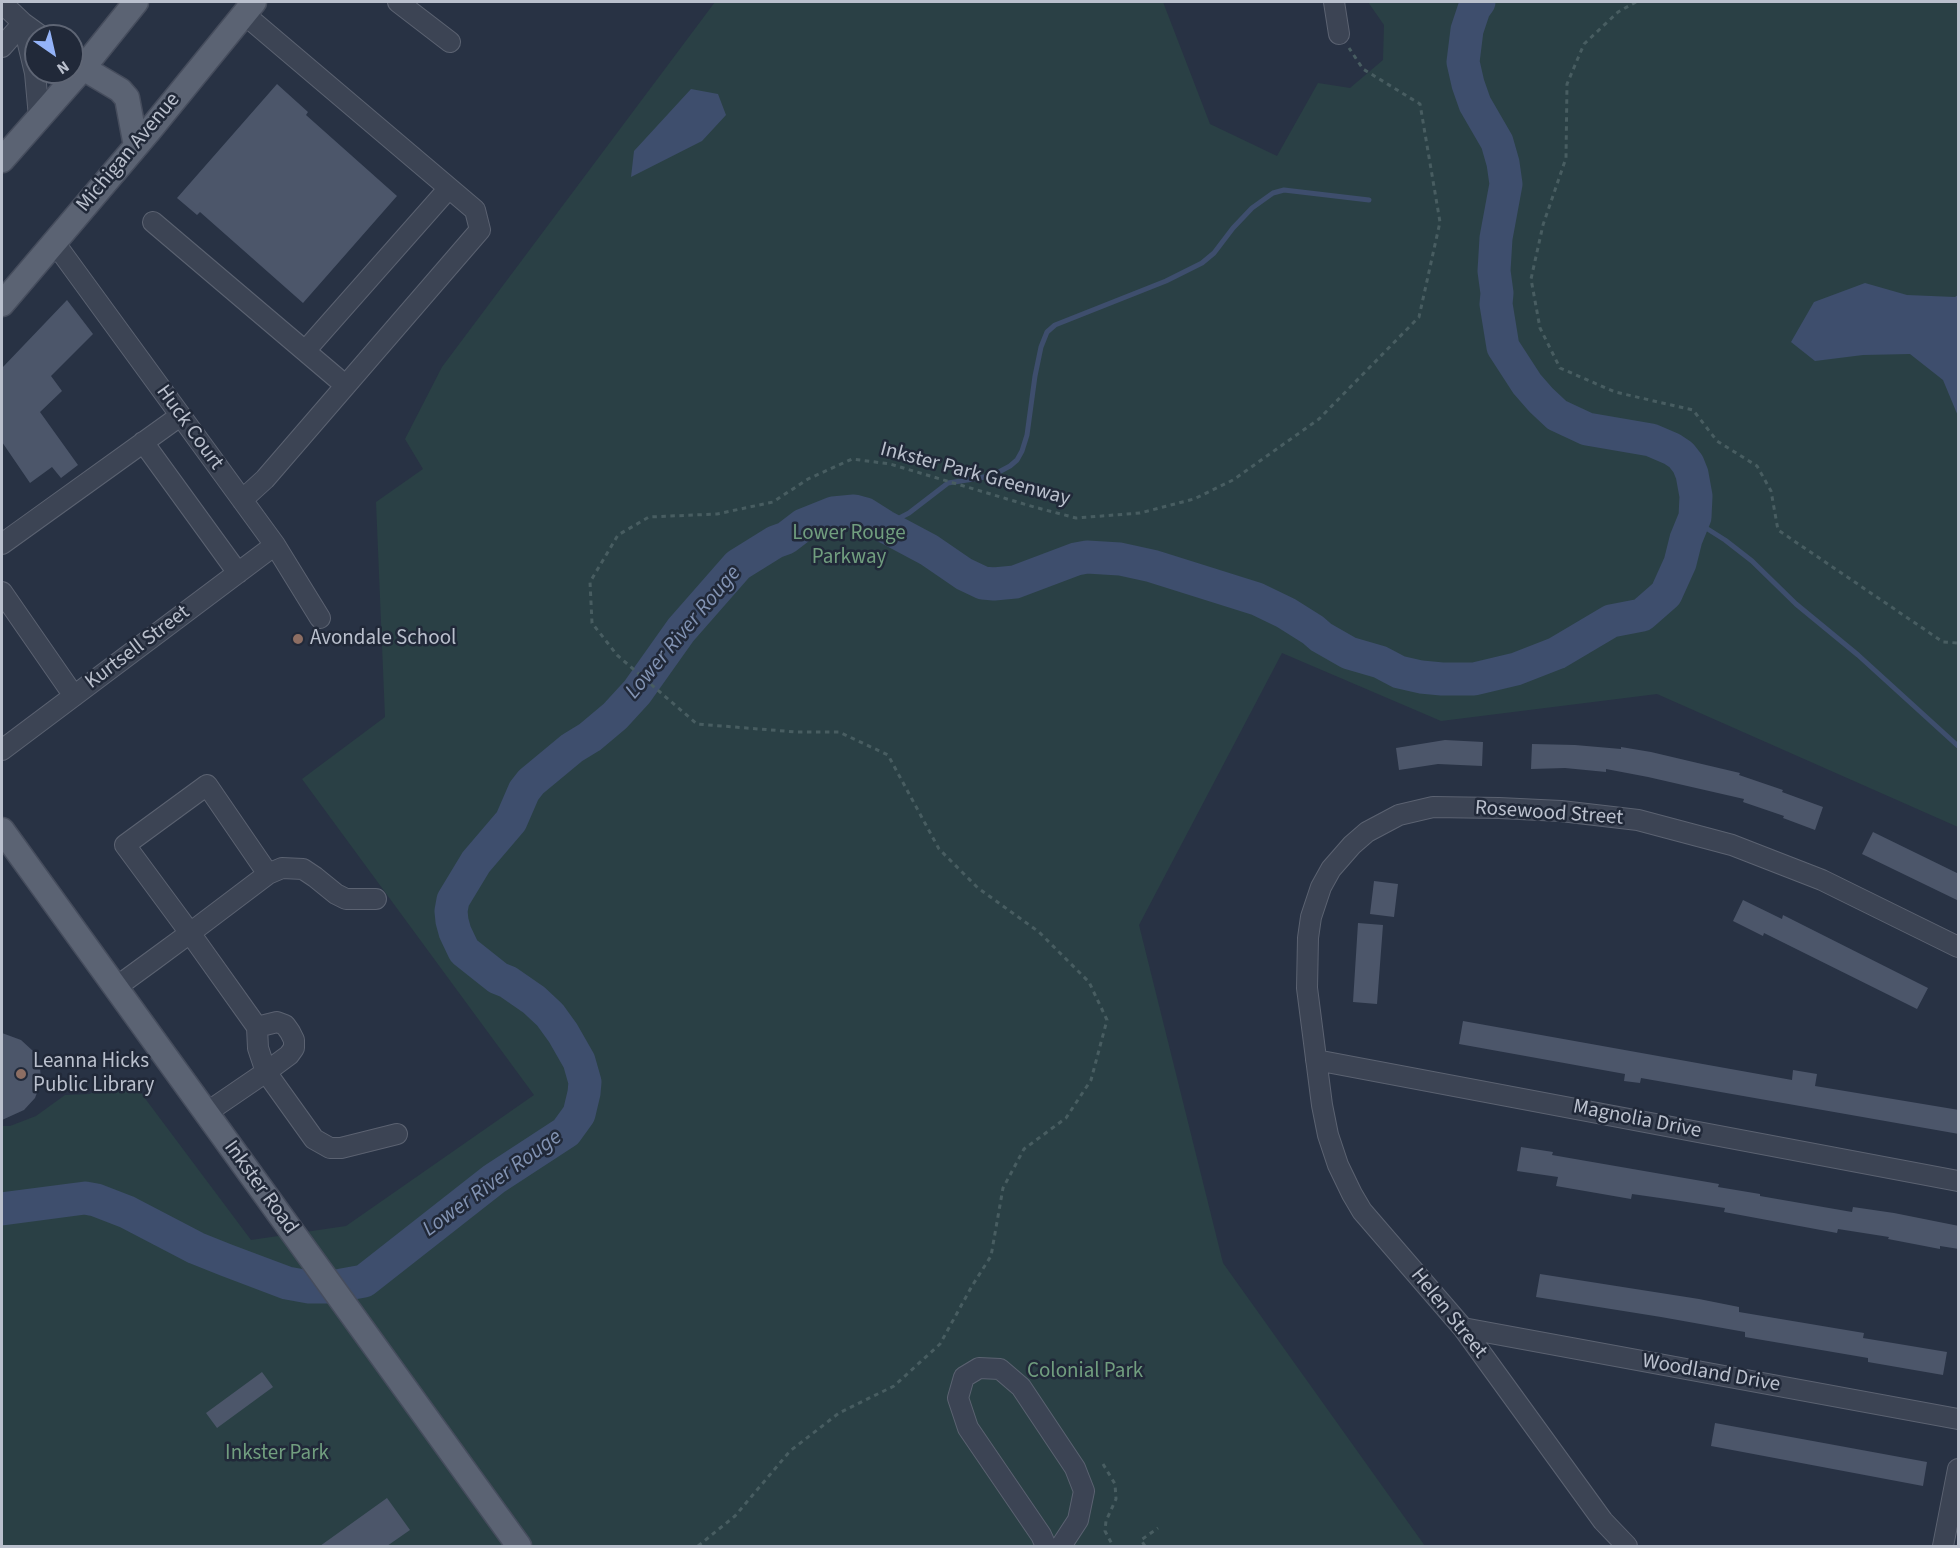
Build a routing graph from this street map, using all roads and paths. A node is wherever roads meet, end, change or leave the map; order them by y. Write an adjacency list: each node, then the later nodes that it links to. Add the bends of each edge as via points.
1 (136, 2): 11 (main road)
2 (398, 2): 9 (street)
3 (1334, 2): 8 (street)
4 (1636, 2): 31 (path, via 1618,12 1584,44 1567,84 1566,158 1543,225 1531,279 1540,328 1560,369 1615,392 1693,410 1717,441 1757,466 1771,491 1778,530 1942,642)
5 (2, 3): 7 (street)
6 (249, 8): 15 (main road, Michigan Avenue); 17 (street)
7 (23, 23): 10 (street); 14 (street, via 32,53)
8 (1339, 34): 52 (path, Inkster Park Greenway, via 1363,69 1420,104 1440,222 1419,317 1318,419 1233,480 1194,499 1140,513 1076,518 890,464 852,459 808,479 774,502 717,514 649,518 618,536 590,582 592,623 617,655 696,724 839,732 888,755 939,849 978,888 1039,932 1089,982 1107,1020 1091,1080 1066,1118 1024,1149 1003,1188 991,1256 940,1344 894,1386 839,1413 790,1451 735,1516)
9 (450, 42)
10 (2, 47)
11 (84, 57)
12 (84, 67): 15 (main road, via 127,98)
13 (63, 84): 14 (main road)
14 (39, 117): 16 (main road)
15 (136, 146): 19 (main road, Michigan Avenue)
16 (2, 160)
17 (448, 188): 21 (street); 22 (street, via 475,210 480,230)
18 (153, 222): 21 (street)
19 (54, 242): 20 (main road, Michigan Avenue); 23 (street, Huck Court)
20 (2, 304)
21 (305, 351): 22 (street)
22 (345, 385): 25 (street, via 265,479)
23 (180, 416): 24 (street); 25 (street, Huck Court)
24 (143, 442): 26 (street); 28 (street)
25 (242, 500): 27 (street, Huck Court)
26 (2, 544)
27 (274, 545): 28 (street, Kurtsell Street); 30 (street, Huck Court)
28 (238, 573): 32 (street, Kurtsell Street)
29 (2, 592): 32 (street)
30 (320, 618)
31 (1959, 643)
32 (74, 696): 33 (street, Kurtsell Street)
33 (2, 750)
34 (2, 830): 39 (main road, Inkster Road)
35 (268, 874): 36 (street, via 282,868 303,869 346,899); 37 (street); 37 (street, via 207,786 125,845)
36 (376, 899)
37 (190, 933): 39 (street); 40 (street)
38 (1959, 948): 41 (street, Rosewood Street, via 1797,869 1679,830 1638,820 1561,811 1433,807 1399,815 1367,832 1341,856 1321,887 1311,917 1306,960)
39 (115, 988): 43 (main road, Inkster Road)
40 (257, 1026): 42 (street, via 258,1048); 42 (street, via 277,1022 285,1025 294,1040 289,1055)
41 (1316, 1060): 45 (street, Magnolia Drive); 46 (street, Helen Street, via 1328,1135 1352,1194 1375,1227)
42 (266, 1072): 43 (street); 44 (street, via 322,1145 341,1148)
43 (206, 1113): 51 (main road, Inkster Road)
44 (397, 1134)
45 (1959, 1180)
46 (1463, 1328): 47 (street, Woodland Drive); 57 (street, Helen Street, via 1603,1521)
47 (1959, 1419)
48 (1103, 1464): 55 (path, via 1115,1484 1116,1499 1105,1531)
49 (1959, 1469): 58 (street)
50 (1158, 1528): 56 (path, via 1141,1540)
51 (519, 1546)
52 (698, 1546)
53 (1046, 1546): 54 (street, via 968,1428 958,1398 964,1377 979,1368 1000,1369 1021,1387 1075,1468 1084,1491 1078,1520)
54 (1061, 1546)
55 (1113, 1546)
56 (1146, 1546)
57 (1627, 1546)
58 (1943, 1546)

